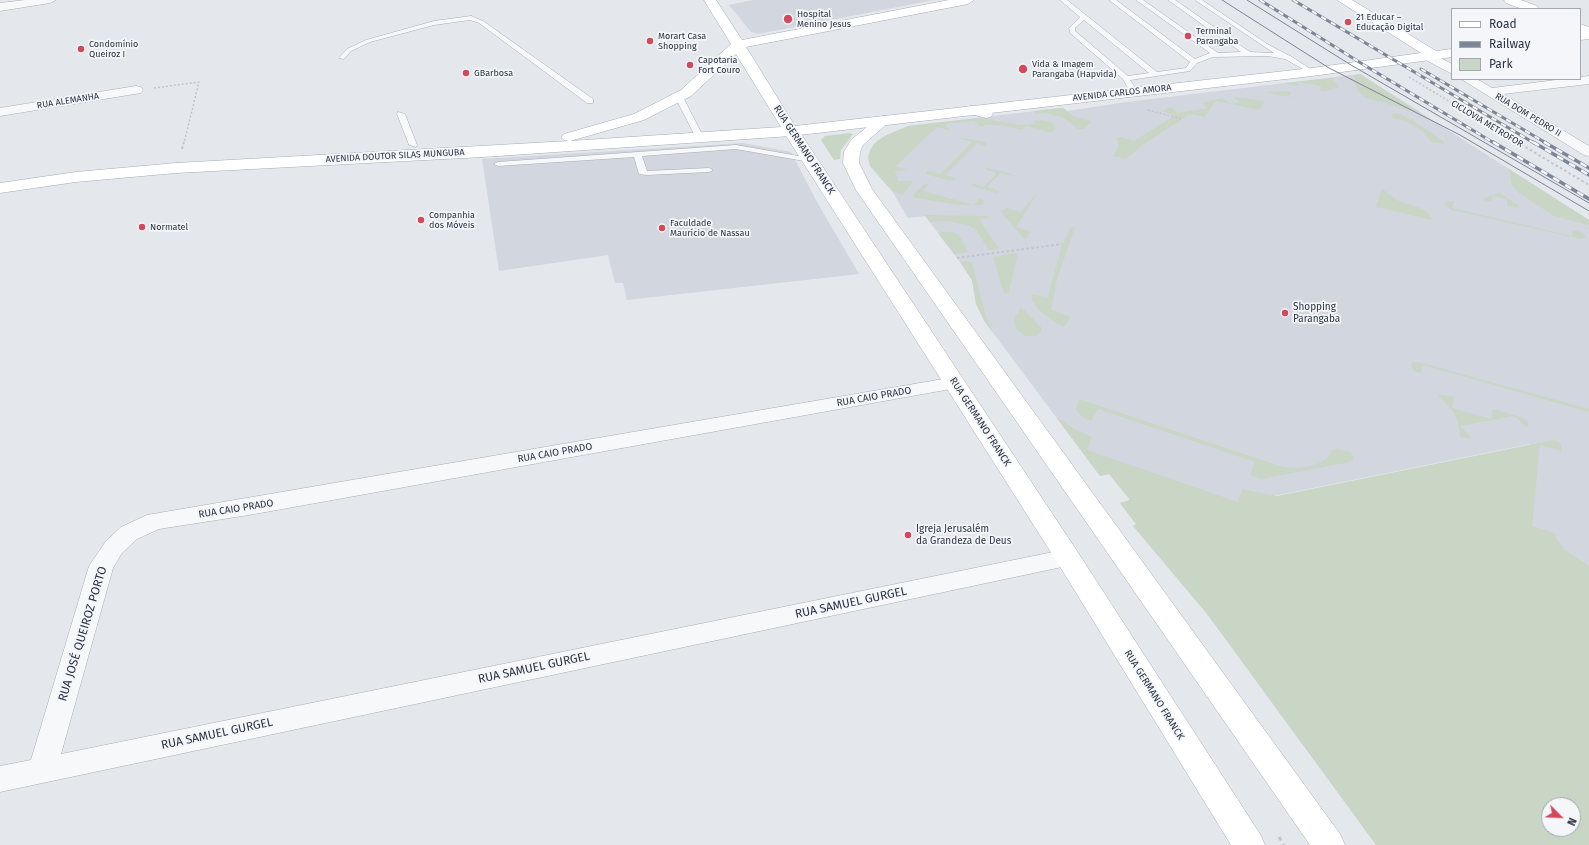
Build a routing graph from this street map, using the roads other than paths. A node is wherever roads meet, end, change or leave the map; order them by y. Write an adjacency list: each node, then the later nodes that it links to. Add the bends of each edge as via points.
1 (50, 0): 12 (street)
2 (710, 0): 15 (main road, RUA GERMANO FRANCK)
3 (968, 0): 15 (main road)
4 (1063, 0): 14 (lane)
5 (1112, 0): 23 (lane)
6 (1139, 0): 19 (lane)
7 (1171, 0): 18 (lane)
8 (1198, 0): 16 (lane, via 1265,45)
9 (1206, 0): 16 (lane, via 1276,46)
10 (1343, 0): 20 (main road)
11 (1510, 0): 13 (main road)
12 (0, 7)
13 (1530, 8)
14 (1083, 17): 26 (lane); 27 (lane, via 1072,28 1072,32)
15 (738, 45): 33 (main road, AVENIDA DOUTOR SILAS MUNGUBA); 38 (main road, RUA GERMANO FRANCK)
16 (1282, 53): 22 (lane)
17 (1451, 53): 20 (main road, AVENIDA CARLOS AMORA)
18 (1248, 54): 19 (lane); 22 (lane)
19 (1217, 55): 23 (lane)
20 (1432, 56): 24 (street); 25 (main road, AVENIDA CARLOS AMORA)
21 (342, 58): 34 (lane, via 349,50 368,41 434,23 471,18 481,22)
22 (1290, 58): 25 (lane)
23 (1194, 62): 26 (lane, via 1188,70)
24 (1451, 69)
25 (1312, 72): 31 (main road, AVENIDA CARLOS AMORA)
26 (1155, 74): 27 (lane)
27 (1126, 78): 31 (lane)
28 (1470, 80): 32 (street, RUA DOM PEDRO II)
29 (1589, 80): 32 (street)
30 (136, 90): 35 (street, RUA ALEMANHA)
31 (1134, 92): 37 (main road, AVENIDA CARLOS AMORA, via 983,112)
32 (1490, 92): 42 (street, RUA DOM PEDRO II)
33 (679, 97): 39 (lane); 40 (main road, AVENIDA DOUTOR SILAS MUNGUBA, via 639,117 572,137)
34 (590, 101)
35 (0, 112)
36 (401, 114): 40 (lane)
37 (884, 120): 38 (main road, AVENIDA CARLOS AMORA); 54 (main road, via 856,143 852,152 851,163 864,190)
38 (791, 131): 39 (main road, AVENIDA DOUTOR SILAS MUNGUBA); 43 (main road, RUA GERMANO FRANCK)
39 (700, 138): 41 (main road, AVENIDA DOUTOR SILAS MUNGUBA)
40 (413, 145): 46 (main road, AVENIDA DOUTOR SILAS MUNGUBA, via 180,158)
41 (643, 150): 43 (lane, via 744,148); 44 (lane); 45 (lane, via 642,172 647,174); 47 (main road, AVENIDA DOUTOR SILAS MUNGUBA, via 176,168 76,177)
42 (1589, 152)
43 (810, 160): 48 (main road, RUA GERMANO FRANCK)
44 (498, 164)
45 (709, 170)
46 (0, 177)
47 (0, 188)
48 (954, 383): 49 (street, RUA CAIO PRADO, via 257,506); 50 (main road, RUA GERMANO FRANCK)
49 (155, 521): 51 (street, RUA JOSÉ QUEIROZ PORTO, via 129,533 114,547 102,566)
50 (1068, 558): 51 (street, RUA SAMUEL GURGEL); 53 (main road, RUA GERMANO FRANCK)
51 (42, 770): 52 (street, RUA SAMUEL GURGEL)
52 (0, 779)
53 (1249, 845)
54 (1329, 845)

